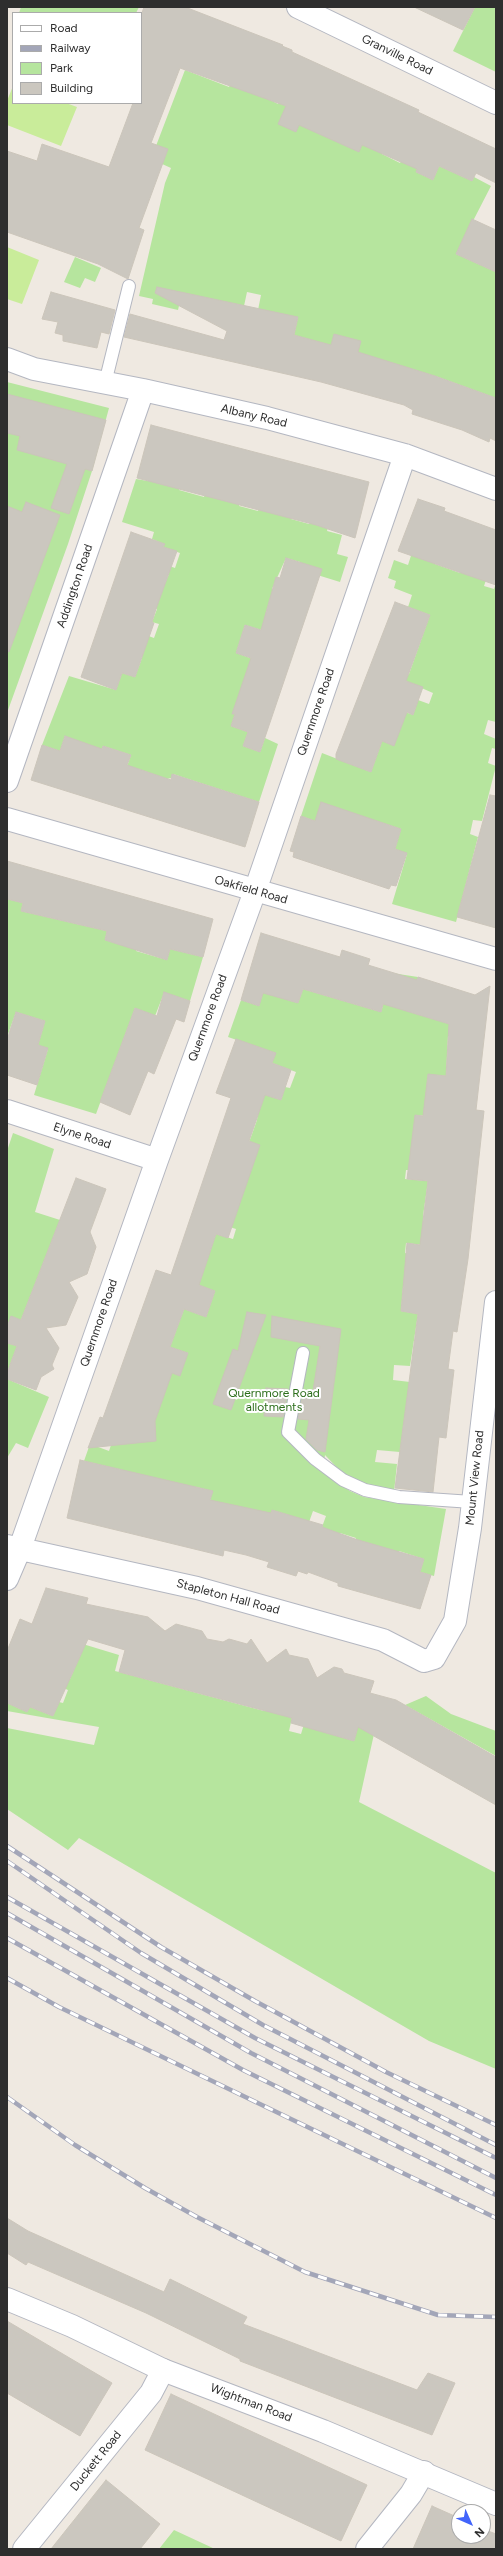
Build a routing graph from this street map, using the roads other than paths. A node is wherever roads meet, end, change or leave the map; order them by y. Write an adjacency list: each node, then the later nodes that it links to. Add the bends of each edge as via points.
1 (298, 7): 2 (street, Granville Road)
2 (496, 103)
3 (129, 286): 5 (lane)
4 (7, 360): 5 (street, Albany Road, via 34,369)
5 (105, 384): 6 (street, Albany Road)
6 (143, 390): 7 (street, Albany Road, via 267,418); 9 (street, Addington Road)
7 (405, 455): 8 (street, Albany Road); 11 (street, Quernmore Road)
8 (496, 489)
9 (7, 781)
10 (7, 819): 11 (street, Oakfield Road)
11 (255, 891): 12 (street, Oakfield Road); 14 (street, Quernmore Road)
12 (496, 959)
13 (7, 1111): 14 (street, Elyne Road)
14 (157, 1160): 18 (street, Quernmore Road)
15 (496, 1302): 17 (street, Mount View Road)
16 (303, 1353): 17 (lane, via 288,1432 315,1459 343,1480 365,1490 399,1497)
17 (472, 1502): 20 (street, Mount View Road, via 455,1621)
18 (13, 1548): 19 (street, Quernmore Road); 20 (street, Stapleton Hall Road, via 196,1588 384,1640 424,1662 434,1658)
19 (7, 1579)
20 (440, 1651)
21 (7, 2299): 22 (street, Wightman Road, via 72,2326)
22 (163, 2370): 23 (street, Wightman Road); 25 (street, Duckett Road, via 151,2393)
23 (424, 2472): 24 (street, Wightman Road); 26 (street, via 411,2494)
24 (496, 2504)
25 (24, 2549)
26 (367, 2549)

